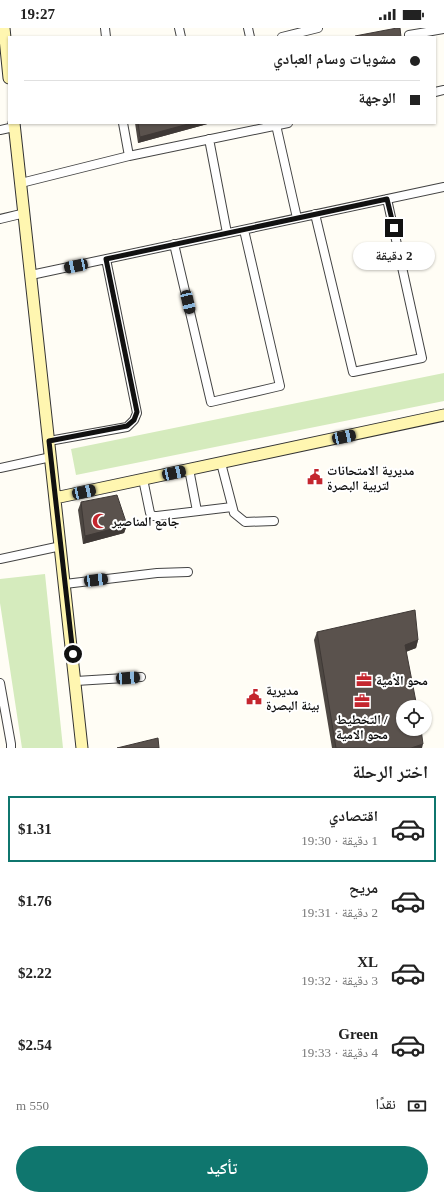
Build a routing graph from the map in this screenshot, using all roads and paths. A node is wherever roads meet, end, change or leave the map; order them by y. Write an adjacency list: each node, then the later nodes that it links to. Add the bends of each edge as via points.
1 (318, 28): 5 (street)
2 (444, 28): 3 (street)
3 (409, 34)
4 (3, 36): 6 (street)
5 (286, 36)
6 (8, 71)
7 (123, 124): 14 (street)
8 (284, 124): 11 (street)
9 (14, 125): 12 (street); 15 (street)
10 (267, 125): 11 (street); 13 (street)
11 (276, 126): 21 (street)
12 (0, 130)
13 (209, 139): 14 (street); 23 (street)
14 (129, 156): 15 (street)
15 (21, 183): 18 (street)
16 (444, 187): 17 (street)
17 (387, 199): 19 (street); 19 (street, via 422,358 353,372)
18 (25, 213): 20 (street); 26 (street)
19 (315, 214): 21 (street)
20 (0, 218)
21 (297, 218): 22 (street)
22 (244, 230): 23 (street); 24 (street, via 280,386 211,402)
23 (227, 233): 24 (street)
24 (174, 244): 25 (street)
25 (106, 259): 26 (street); 28 (street, via 137,412 134,420 127,426)
26 (31, 275): 28 (street)
27 (444, 416): 30 (street)
28 (49, 441): 29 (street)
29 (51, 457): 31 (street); 34 (street)
30 (221, 463): 32 (street); 35 (street)
31 (0, 468)
32 (189, 469): 33 (street); 36 (street)
33 (143, 479): 34 (street); 36 (street, via 150,513 153,516)
34 (55, 498): 38 (street)
35 (232, 507): 36 (street); 37 (street, via 234,513 245,522)
36 (198, 511)
37 (274, 521)
38 (61, 546): 39 (street); 41 (street)
39 (0, 559)
40 (188, 572): 41 (street, via 157,573)
41 (65, 584): 43 (street)
42 (140, 677): 43 (street)
43 (76, 681): 46 (street)
44 (0, 683): 45 (street)
45 (11, 748)
46 (82, 748)

